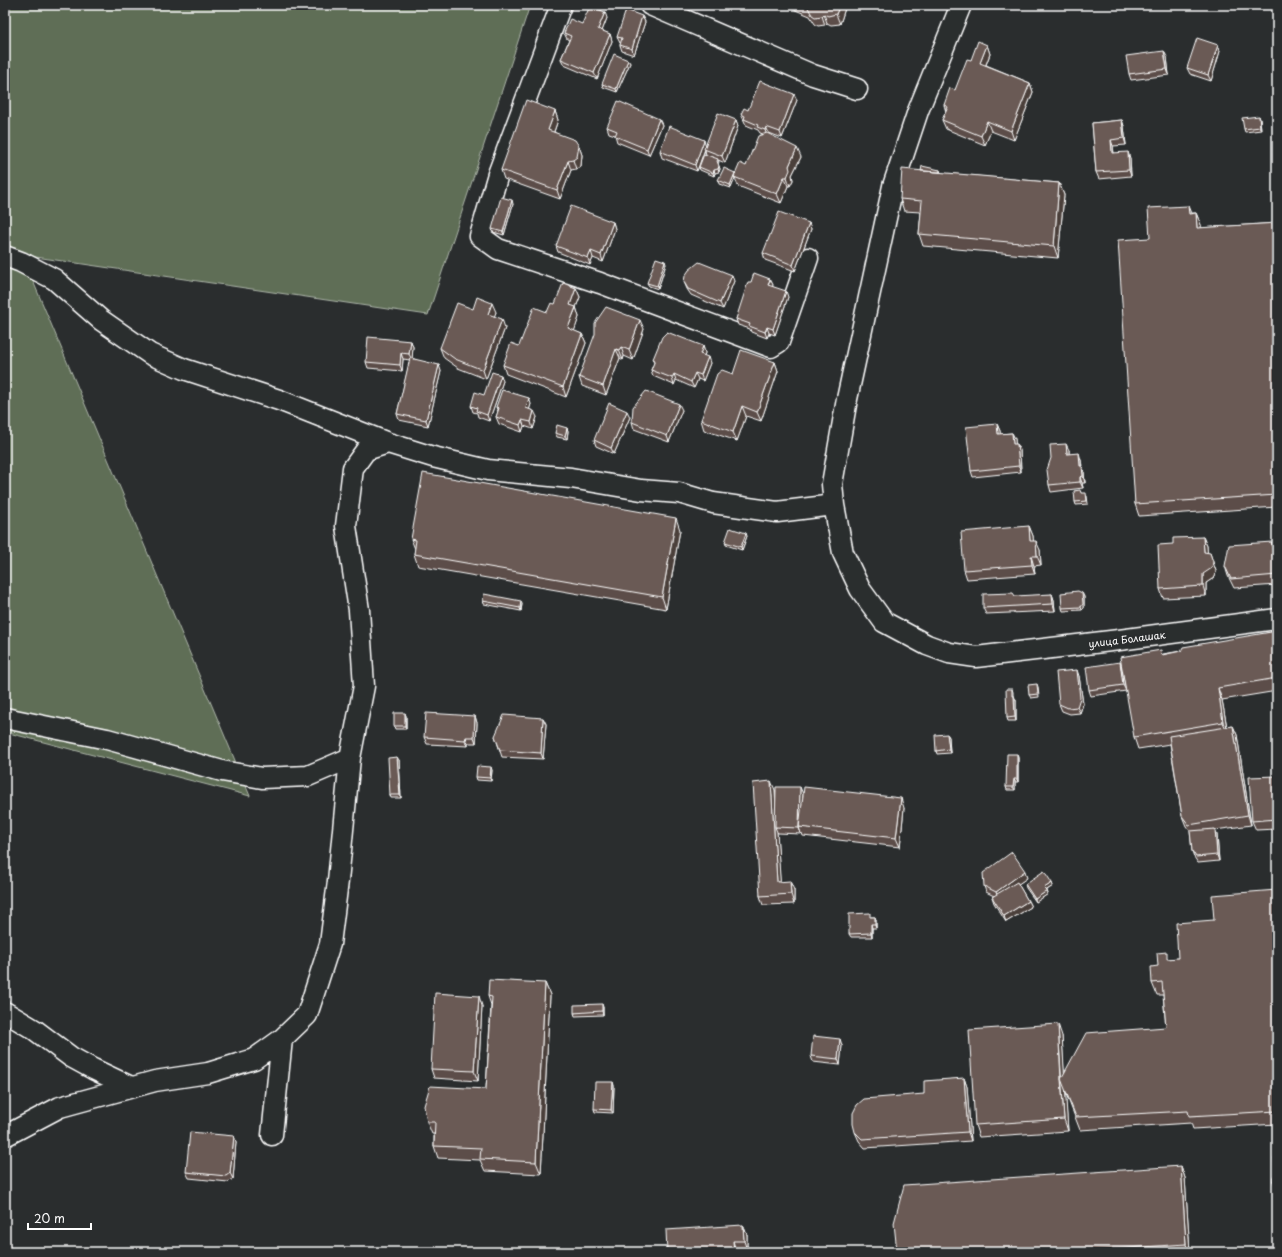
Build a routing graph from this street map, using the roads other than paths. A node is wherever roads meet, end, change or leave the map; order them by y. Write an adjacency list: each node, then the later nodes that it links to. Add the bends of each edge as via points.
1 (562, 5): 6 (street, via 498,174 480,236 498,249 600,283 771,347 779,342)
2 (650, 5): 4 (street, via 813,75)
3 (961, 5): 8 (street, улица Болашак, via 918,110 893,186 847,399 832,484)
4 (857, 89)
5 (5, 256): 7 (street, via 54,279 101,320 150,354 184,369 278,400)
6 (808, 258)
7 (388, 443): 8 (street, via 488,470 679,493 713,503 777,512); 11 (street, via 366,450 353,468 349,497 346,526 359,610 364,686)
8 (834, 505): 9 (street, улица Болашак, via 843,552 860,589 884,622 927,645 949,653 976,657)
9 (1277, 619)
10 (5, 718): 11 (street, via 107,739 222,771 262,778 308,776)
11 (350, 758): 13 (street, via 330,944 307,1016)
12 (5, 1012): 14 (street, via 35,1030 71,1057)
13 (282, 1039): 14 (street, via 254,1058 208,1073); 15 (street)
14 (131, 1087): 16 (street, via 60,1107)
15 (272, 1135)
16 (5, 1136)

